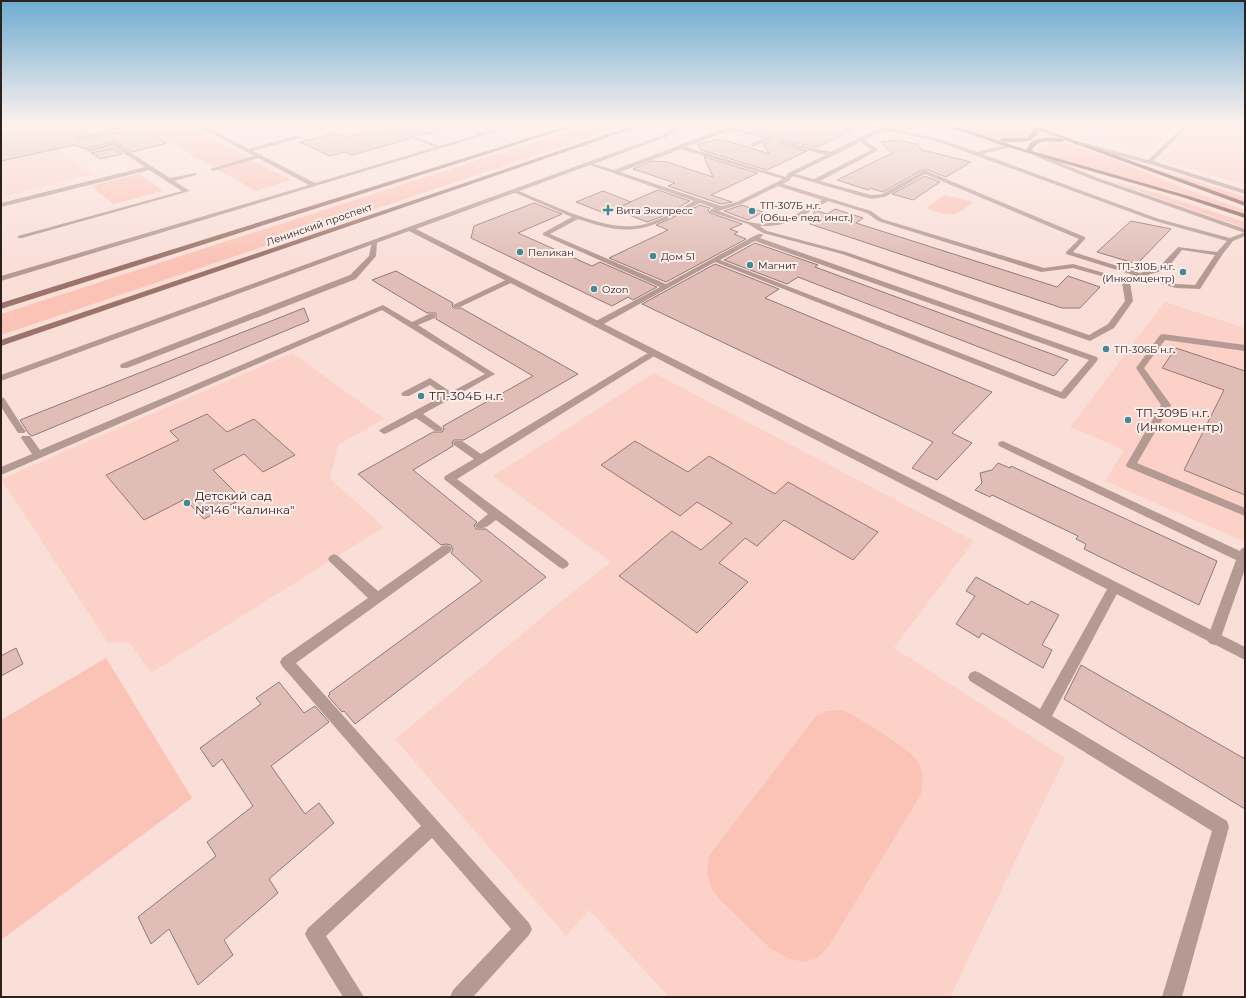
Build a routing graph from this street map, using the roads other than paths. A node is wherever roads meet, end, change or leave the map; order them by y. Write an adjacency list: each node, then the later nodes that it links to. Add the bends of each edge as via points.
1 (140, 171): 30 (lane)
2 (154, 171): 21 (lane)
3 (288, 171): 23 (street)
4 (359, 171): 23 (street)
5 (430, 171): 51 (main road, Ленинский проспект)
6 (502, 171): 55 (main road, Ленинский проспект)
7 (568, 171): 25 (street)
8 (610, 171): 18 (lane)
9 (618, 171): 18 (lane)
10 (769, 171): 20 (lane)
11 (799, 171): 20 (lane)
12 (835, 171): 22 (lane)
13 (1021, 171): 41 (lane, via 1157,220)
14 (1075, 171): 36 (street)
15 (1093, 171): 33 (main road)
16 (1153, 171): 29 (main road)
17 (1176, 171): 26 (lane)
18 (614, 172): 28 (lane)
19 (194, 174): 21 (lane)
20 (789, 176): 22 (lane); 24 (lane)
21 (170, 180): 39 (lane, via 187,191)
22 (815, 181): 45 (lane, via 871,197 883,196 925,172 1083,238 1068,254)
23 (314, 184): 46 (street)
24 (778, 184): 27 (lane); 31 (lane, via 739,203)
25 (514, 190): 32 (lane); 35 (street)
26 (1245, 192)
27 (828, 199): 34 (lane, via 785,222 769,226); 48 (lane, via 869,212 880,220 1044,270 1073,266)
28 (700, 201): 31 (lane); 32 (lane, via 638,228 616,227)
29 (1245, 204)
30 (1, 205)
31 (719, 208): 34 (lane, via 712,211)
32 (577, 216): 49 (lane, via 545,234)
33 (1245, 216)
34 (750, 223): 37 (lane)
35 (410, 229): 42 (street); 47 (street)
36 (1245, 231)
37 (765, 232): 40 (lane); 48 (lane, via 844,253 1090,338 1111,326 1129,301)
38 (1245, 234): 41 (lane)
39 (20, 237)
40 (754, 238): 44 (lane); 44 (lane, via 1094,359 1063,396)
41 (1231, 240): 43 (lane)
42 (374, 242): 58 (lane, via 372,256 353,277); 59 (street)
43 (1219, 254): 45 (lane, via 1180,248 1163,268); 45 (lane, via 1197,287 1176,286)
44 (715, 260): 49 (lane)
45 (1141, 275): 48 (lane)
46 (1, 279)
47 (511, 281): 50 (lane); 53 (street)
48 (1126, 281)
49 (666, 286): 53 (lane)
50 (456, 305)
51 (1, 306)
52 (432, 316): 54 (lane)
53 (597, 324): 57 (street)
54 (411, 325): 61 (lane, via 491,374); 68 (lane, via 383,307)
55 (1, 343)
56 (1245, 348): 71 (lane, via 1163,337 1140,368 1166,405 1131,464)
57 (653, 353): 69 (lane); 78 (street)
58 (124, 366)
59 (1, 378)
60 (406, 394): 61 (lane, via 430,381)
61 (451, 396): 63 (lane)
62 (1, 400): 68 (lane)
63 (417, 414): 64 (lane); 65 (lane)
64 (438, 429)
65 (384, 432)
66 (458, 443): 69 (lane)
67 (1003, 444): 75 (lane)
68 (38, 455): 70 (lane)
69 (481, 459): 72 (lane, via 449,479)
70 (1, 471)
71 (1245, 512)
72 (496, 514): 73 (lane); 77 (lane)
73 (481, 525)
74 (446, 549): 79 (lane)
75 (1244, 555): 80 (lane)
76 (334, 559): 79 (lane)
77 (563, 564)
78 (1114, 588): 80 (street); 83 (lane)
79 (377, 598): 84 (lane, via 287,662)
80 (1214, 639): 81 (street)
81 (1245, 654)
82 (975, 677): 83 (lane)
83 (1043, 718): 87 (lane, via 1221,827)
84 (433, 826): 85 (lane, via 314,934); 86 (lane, via 523,929)
85 (354, 997)
86 (460, 997)
87 (1172, 997)

